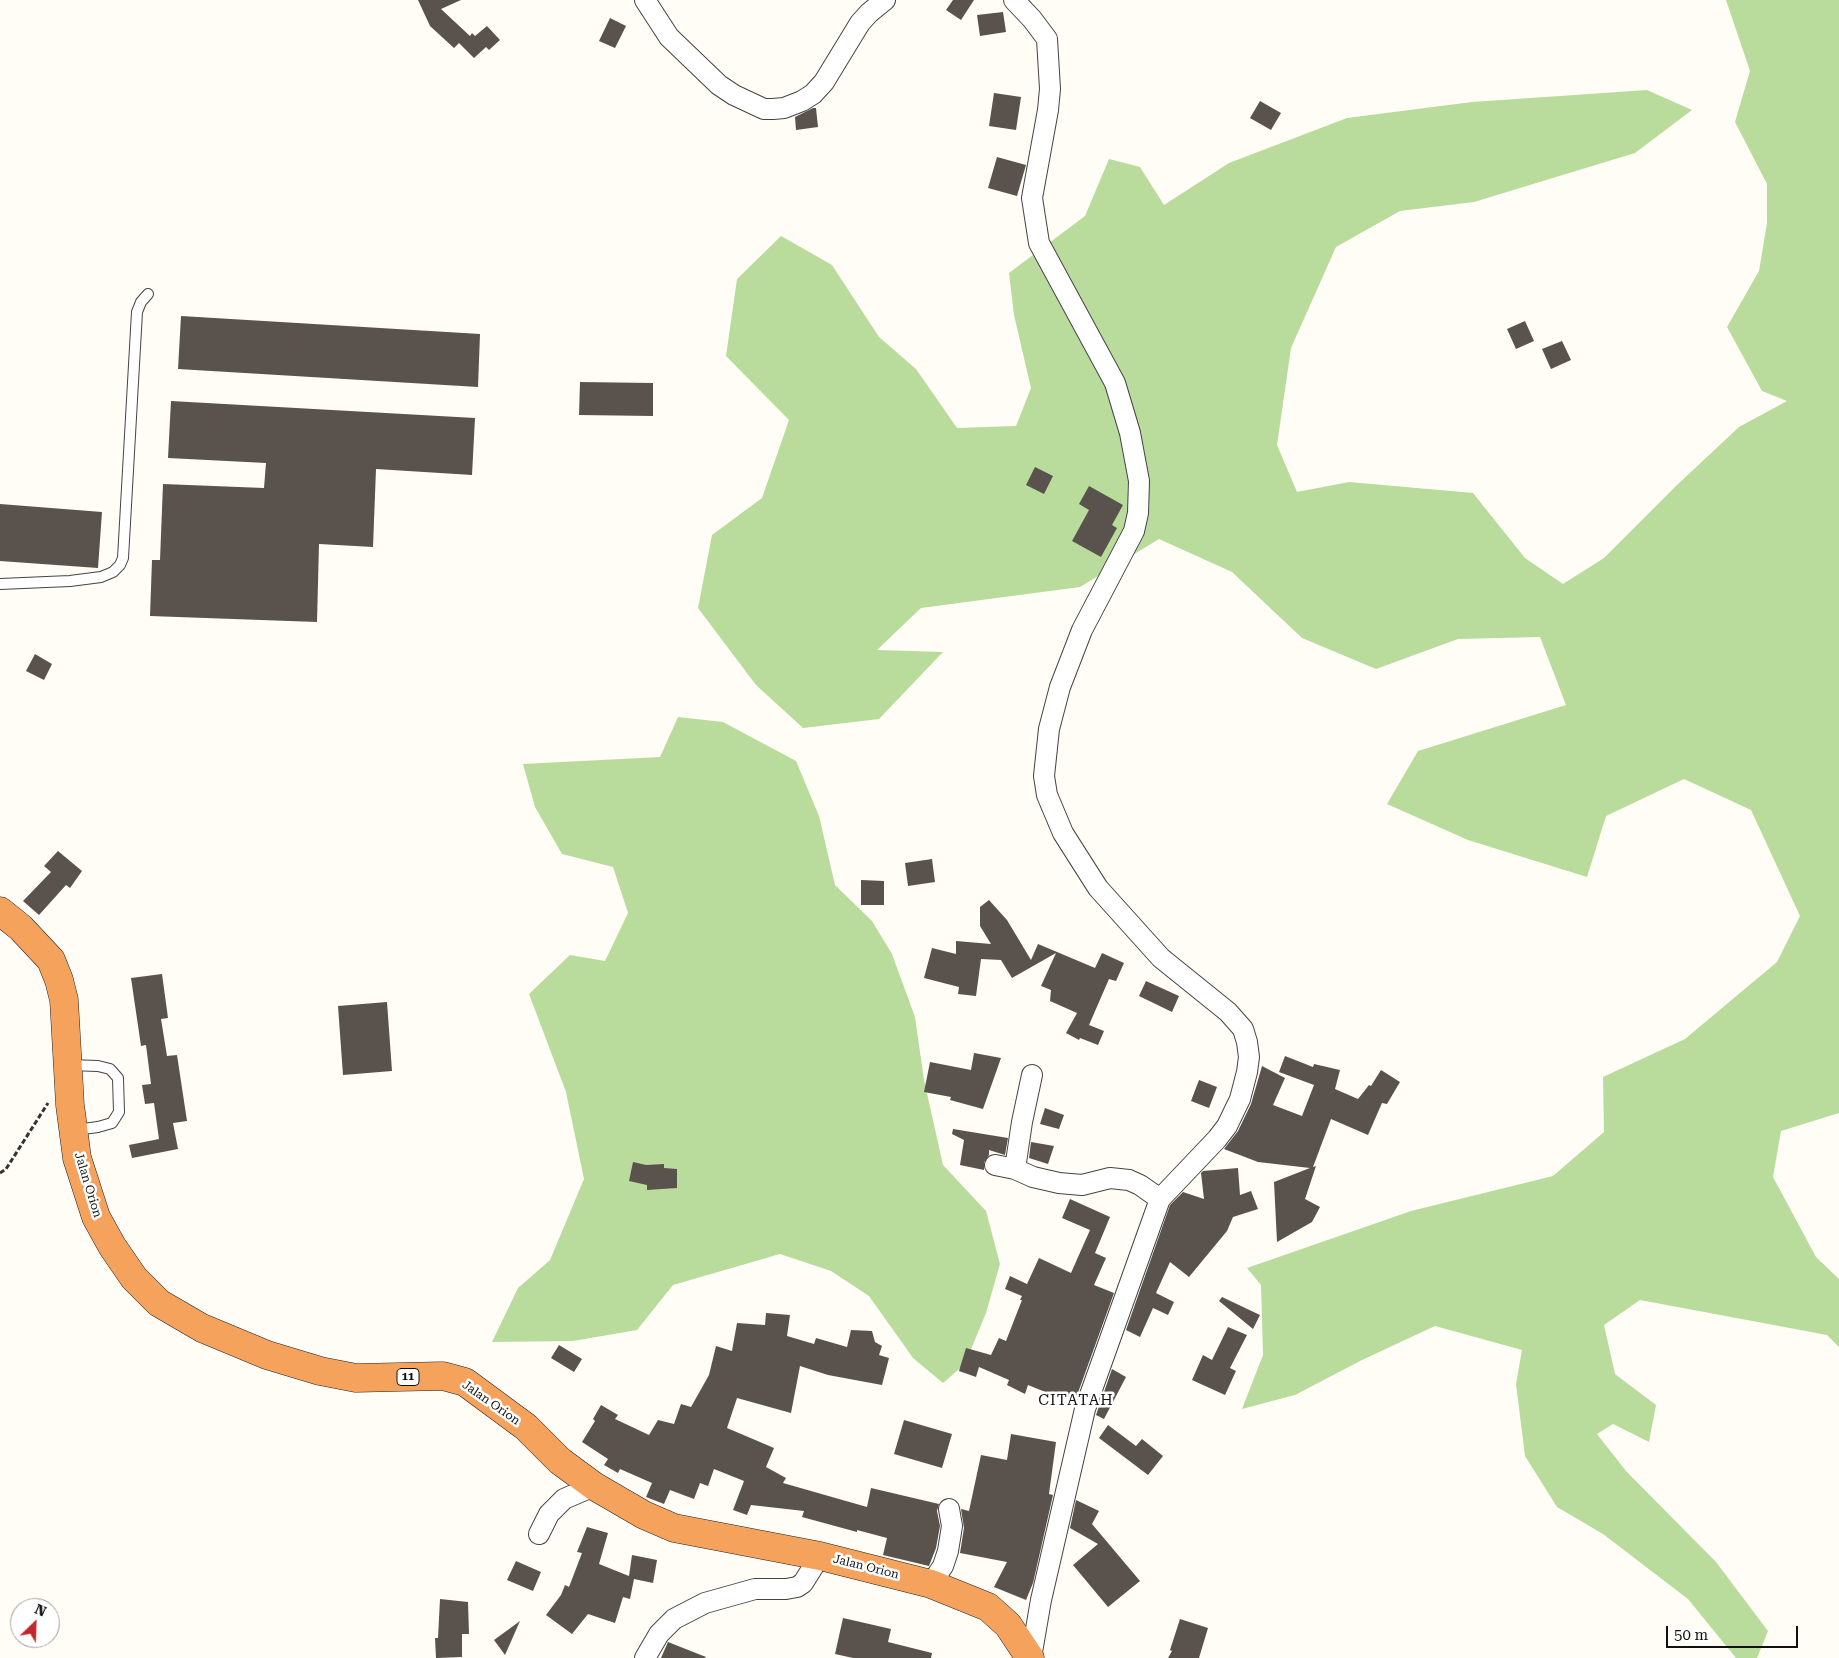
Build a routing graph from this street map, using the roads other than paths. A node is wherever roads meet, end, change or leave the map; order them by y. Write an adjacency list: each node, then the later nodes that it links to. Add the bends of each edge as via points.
1 (645, 0): 2 (street, via 669,38 719,85 764,109 773,109 784,108 813,94 824,82 860,23)
2 (886, 0)
3 (1014, 0): 12 (street, via 1047,39 1050,89 1032,198 1039,242 1115,383 1130,433 1139,481 1134,531 1082,630 1060,687 1049,729 1044,776 1047,795 1062,833 1098,888 1161,958 1228,1012 1243,1029 1249,1057 1240,1098 1227,1126)
4 (148, 294): 5 (lane, via 137,312 123,558 120,565 107,575 78,580)
5 (0, 584)
6 (0, 911): 7 (highway, Jalan Orion / 11, via 51,960 60,980)
7 (68, 1068): 9 (highway, Jalan Orion / 11); 9 (lane, via 98,1066 110,1069 118,1078 119,1112 112,1123)
8 (1032, 1075): 11 (street)
9 (74, 1130): 13 (highway, Jalan Orion / 11, via 77,1158 96,1217 134,1278 159,1303 202,1328 267,1355 320,1371 356,1378 443,1376 465,1382 526,1427 560,1461)
10 (995, 1165): 11 (street)
11 (1015, 1169): 12 (street, via 1059,1183 1082,1185 1110,1178 1129,1180)
12 (1160, 1199): 19 (street, via 1085,1409)
13 (594, 1486): 15 (street, via 564,1498 548,1514); 16 (highway, Jalan Orion / 11, via 674,1528)
14 (948, 1509): 17 (street, via 952,1526 948,1551)
15 (539, 1534)
16 (820, 1556): 17 (highway, Jalan Orion / 11); 18 (street, via 797,1587 755,1589 705,1603 674,1620 659,1634)
17 (931, 1584): 19 (highway, Jalan Orion / 11, via 988,1607 1008,1625)
18 (645, 1658)
19 (1030, 1658)

